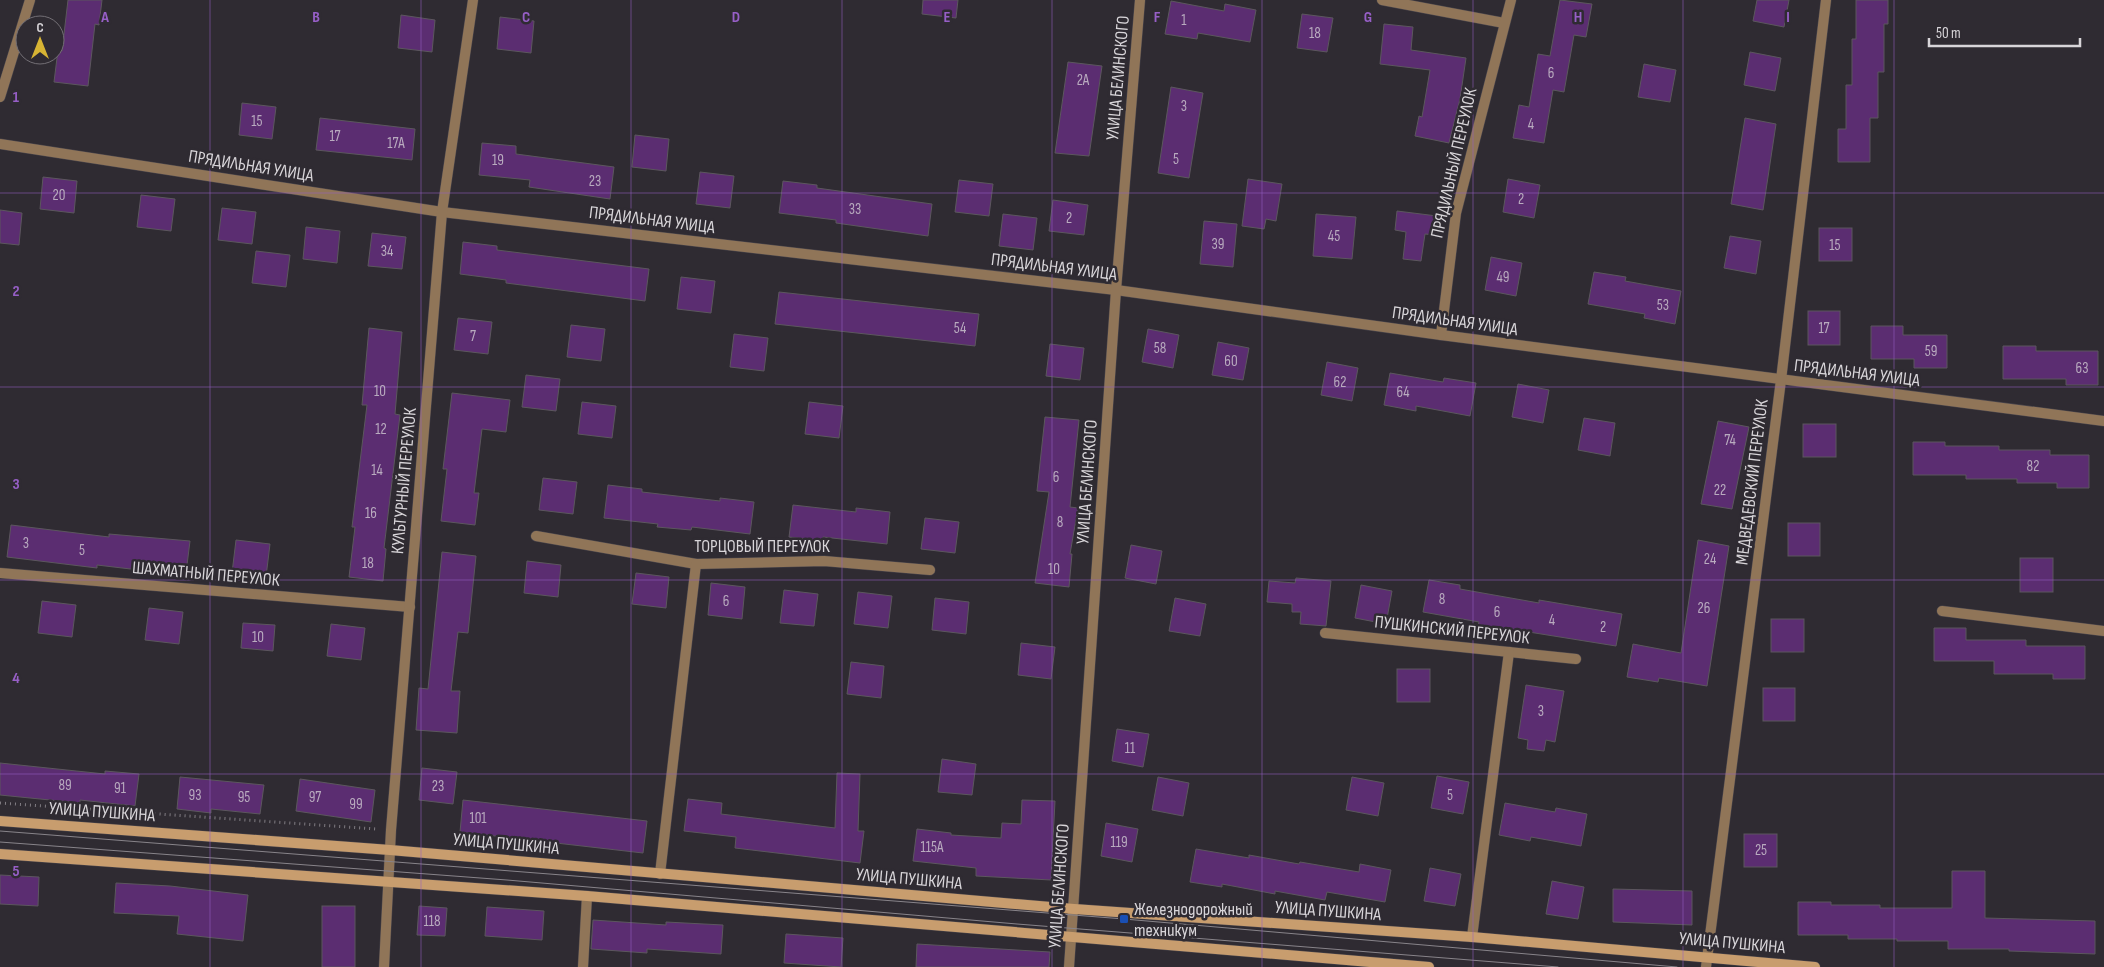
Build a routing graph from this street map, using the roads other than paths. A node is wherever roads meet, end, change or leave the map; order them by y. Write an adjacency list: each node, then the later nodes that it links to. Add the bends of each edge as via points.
1 (30, 0): 8 (street)
2 (473, 0): 10 (street, КУЛЬТУРНЫЙ ПЕРЕУЛОК)
3 (1140, 0): 11 (street, УЛИЦА БЕЛИНСКОГО)
4 (1382, 0): 7 (street)
5 (1511, 0): 7 (street, ПРЯДИЛЬНЫЙ ПЕРЕУЛОК)
6 (1826, 0): 13 (street, МЕДВЕДЕВСКИЙ ПЕРЕУЛОК)
7 (1504, 23): 12 (street, ПРЯДИЛЬНЫЙ ПЕРЕУЛОК, via 1456,214)
8 (0, 97)
9 (0, 144): 10 (street, ПРЯДИЛЬНАЯ УЛИЦА)
10 (442, 212): 11 (street, ПРЯДИЛЬНАЯ УЛИЦА); 19 (street, КУЛЬТУРНЫЙ ПЕРЕУЛОК)
11 (1116, 290): 12 (street, ПРЯДИЛЬНАЯ УЛИЦА); 31 (street, УЛИЦА БЕЛИНСКОГО)
12 (1441, 335): 13 (street, ПРЯДИЛЬНАЯ УЛИЦА)
13 (1781, 380): 14 (street, ПРЯДИЛЬНАЯ УЛИЦА); 34 (street, МЕДВЕДЕВСКИЙ ПЕРЕУЛОК)
14 (2104, 422)
15 (536, 536): 16 (street, ТОРЦОВЫЙ ПЕРЕУЛОК)
16 (696, 564): 17 (street, ТОРЦОВЫЙ ПЕРЕУЛОК, via 824,562); 28 (street)
17 (930, 570)
18 (0, 573): 19 (street, ШАХМАТНЫЙ ПЕРЕУЛОК)
19 (410, 607): 26 (street, КУЛЬТУРНЫЙ ПЕРЕУЛОК)
20 (1942, 611): 21 (street)
21 (2104, 631)
22 (1325, 633): 23 (street, ПУШКИНСКИЙ ПЕРЕУЛОК)
23 (1509, 652): 24 (street, ПУШКИНСКИЙ ПЕРЕУЛОК); 32 (street)
24 (1576, 660)
25 (0, 821): 26 (main road, УЛИЦА ПУШКИНА)
26 (390, 850): 28 (main road, УЛИЦА ПУШКИНА); 29 (street, КУЛЬТУРНЫЙ ПЕРЕУЛОК)
27 (0, 854): 29 (main road)
28 (660, 874): 31 (main road, УЛИЦА ПУШКИНА)
29 (388, 881): 30 (main road); 35 (street, КУЛЬТУРНЫЙ ПЕРЕУЛОК)
30 (587, 896): 33 (main road); 36 (street)
31 (1074, 909): 32 (main road, УЛИЦА ПУШКИНА); 33 (street, УЛИЦА БЕЛИНСКОГО)
32 (1472, 937): 34 (main road, УЛИЦА ПУШКИНА)
33 (1073, 938): 37 (street, УЛИЦА БЕЛИНСКОГО); 38 (main road)
34 (1707, 962): 39 (main road, УЛИЦА ПУШКИНА)
35 (384, 967)
36 (583, 967)
37 (1069, 967)
38 (1429, 967)
39 (1815, 967)

